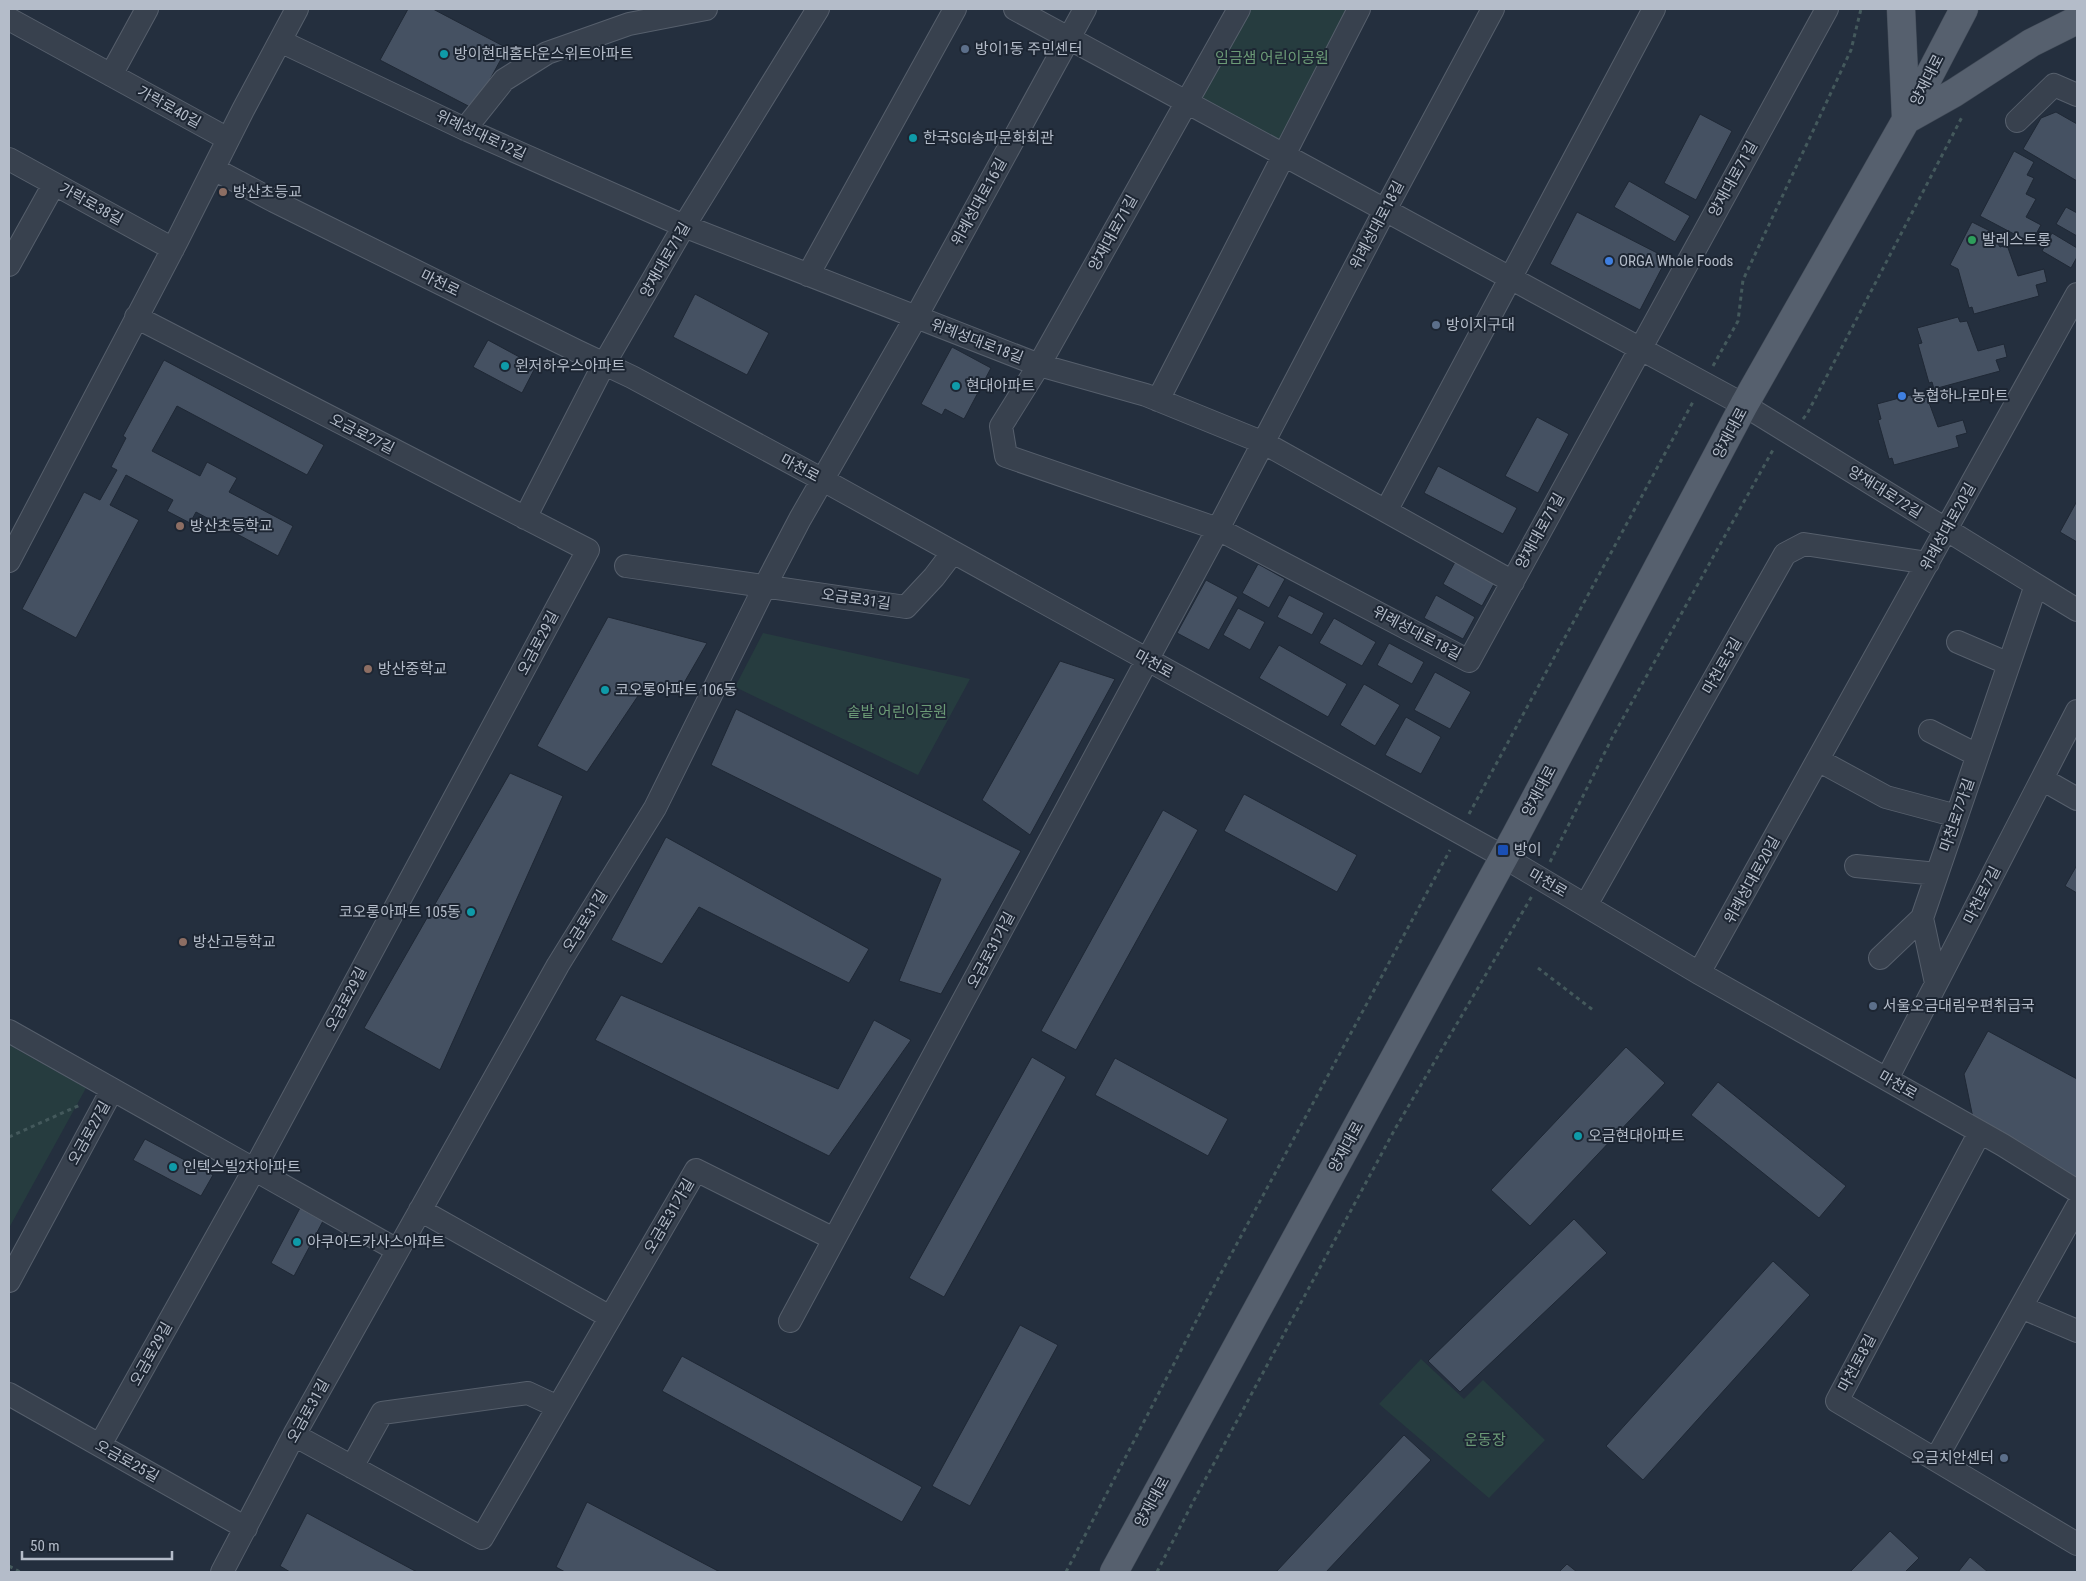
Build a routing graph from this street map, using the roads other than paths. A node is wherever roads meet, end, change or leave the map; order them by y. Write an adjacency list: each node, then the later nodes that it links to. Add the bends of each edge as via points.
1 (147, 9): 19 (street)
2 (298, 9): 18 (street)
3 (706, 9): 24 (street, via 629,24 546,54 504,80)
4 (818, 9): 31 (street, 양재대로71길)
5 (955, 9): 34 (street)
6 (1015, 9): 17 (street)
7 (1085, 9): 17 (street, 위례성대로16길)
8 (1239, 9): 21 (street, 양재대로71길)
9 (1359, 9): 26 (street)
10 (1493, 9): 30 (street, 위례성대로18길)
11 (1654, 9): 35 (street)
12 (1827, 9): 39 (street, 양재대로71길)
13 (1901, 9): 22 (main road)
14 (1964, 9): 22 (main road, 양재대로)
15 (9, 19): 19 (street, 가락로40길)
16 (2077, 20): 22 (main road, via 2031,42 1954,93)
17 (1069, 38): 21 (street); 38 (street, 위례성대로16길)
18 (280, 41): 24 (street, 위례성대로12길); 25 (street)
19 (111, 75): 25 (street, 가락로40길)
20 (2077, 95): 23 (street, via 2054,85)
21 (1186, 102): 26 (street); 41 (street, 양재대로71길)
22 (1906, 120): 43 (main road, 양재대로)
23 (2017, 122)
24 (465, 129): 31 (street, 위례성대로12길)
25 (228, 139): 28 (street)
26 (1284, 155): 30 (street); 42 (street)
27 (9, 159): 29 (street, 가락로38길)
28 (214, 169): 32 (street); 40 (street, 마천로)
29 (54, 184): 32 (street, 가락로38길); 33 (street)
30 (1385, 210): 35 (street); 44 (street, 위례성대로18길)
31 (684, 226): 34 (street); 40 (street, 양재대로71길)
32 (173, 249): 37 (street)
33 (9, 265)
34 (808, 275): 38 (street)
35 (1510, 278): 39 (street); 46 (street)
36 (2077, 294): 49 (street, 위례성대로20길)
37 (136, 317): 47 (street, 오금로27길); 52 (street)
38 (916, 317): 41 (street, 위례성대로18길); 45 (street, 위례성대로16길)
39 (1640, 348): 43 (street); 55 (street, 양재대로71길)
40 (604, 364): 45 (street, 마천로); 47 (street, 양재대로71길)
41 (1039, 365): 42 (street, 위례성대로18길); 48 (street, 위례성대로18길, via 1001,426 1006,456)
42 (1158, 400): 44 (street, 위례성대로18길)
43 (1744, 405): 49 (street, 양재대로72길); 69 (main road, 양재대로)
44 (1264, 443): 46 (street, 위례성대로18길); 48 (street, 위례성대로18길)
45 (823, 480): 51 (street, 마천로); 57 (street, 오금로31길)
46 (1386, 511): 55 (street, 위례성대로18길)
47 (525, 518): 50 (street, 오금로27길)
48 (1218, 529): 55 (street, 위례성대로18길, via 1469,661); 60 (street, 위례성대로18길)
49 (1946, 530): 53 (street, 위례성대로20길); 56 (street, 양재대로72길)
50 (588, 550): 81 (street, 오금로29길)
51 (953, 552): 57 (street, 오금로31길, via 934,578 906,606); 60 (street, 마천로)
52 (9, 561)
53 (1928, 562): 65 (street, 위례성대로20길); 72 (street, 마천로5길, via 1804,544 1785,554)
54 (626, 566): 57 (street, 오금로31길)
55 (1513, 582)
56 (2036, 585): 58 (street, 양재대로72길); 61 (street, 마천로7가길)
57 (764, 586): 84 (street, 오금로31길, via 655,808 558,965)
58 (2077, 610)
59 (1958, 642): 61 (street)
60 (1148, 660): 69 (street, 마천로); 85 (street, 오금로31가길)
61 (2009, 664): 64 (street, 마천로7가길)
62 (2077, 711): 66 (street, 마천로7길)
63 (1930, 731): 64 (street)
64 (1977, 755): 68 (street, 마천로7가길)
65 (1818, 760): 68 (street, via 1886,797); 75 (street, 위례성대로20길)
66 (2042, 779): 67 (street); 76 (street, 마천로7길)
67 (2077, 799)
68 (1957, 816): 71 (street, 마천로7가길)
69 (1504, 857): 72 (street, 마천로); 100 (main road, 양재대로)
70 (1856, 866): 71 (street)
71 (1937, 874): 73 (street, 마천로7가길)
72 (1586, 905): 75 (street, 마천로)
73 (1922, 918): 74 (street, 마천로7가길); 76 (street)
74 (1880, 958)
75 (1700, 973): 78 (street, 마천로)
76 (1936, 983): 78 (street, 마천로7길)
77 (9, 1031): 79 (street, 오금로27길)
78 (1887, 1079): 80 (street, 마천로)
79 (112, 1090): 81 (street); 87 (street, 오금로27길)
80 (1980, 1132): 82 (street, 마천로); 96 (street, 마천로8길, via 1837,1400)
81 (254, 1170): 86 (street); 95 (street, 오금로29길)
82 (2077, 1191)
83 (2077, 1207): 88 (street)
84 (420, 1210): 86 (street, 오금로31길); 89 (street)
85 (834, 1239): 89 (street, 오금로31가길, via 696,1170); 90 (street, 오금로31가길)
86 (397, 1250): 94 (street, 오금로31길)
87 (9, 1280)
88 (2021, 1308): 91 (street); 96 (street)
89 (610, 1317): 93 (street, 오금로31가길)
90 (790, 1321)
91 (2077, 1331)
92 (9, 1394): 95 (street, 오금로25길)
93 (558, 1407): 97 (street, via 528,1393 382,1413); 97 (street, 오금로31가길, via 482,1538)
94 (294, 1435): 97 (street, 오금로31가길); 98 (street, 오금로31길)
95 (100, 1445): 98 (street, 오금로25길)
96 (1936, 1459): 99 (street, 마천로8길)
97 (352, 1467)
98 (246, 1528): 101 (street, 오금로31길)
99 (2077, 1544)
100 (1115, 1571)
101 (222, 1572)

